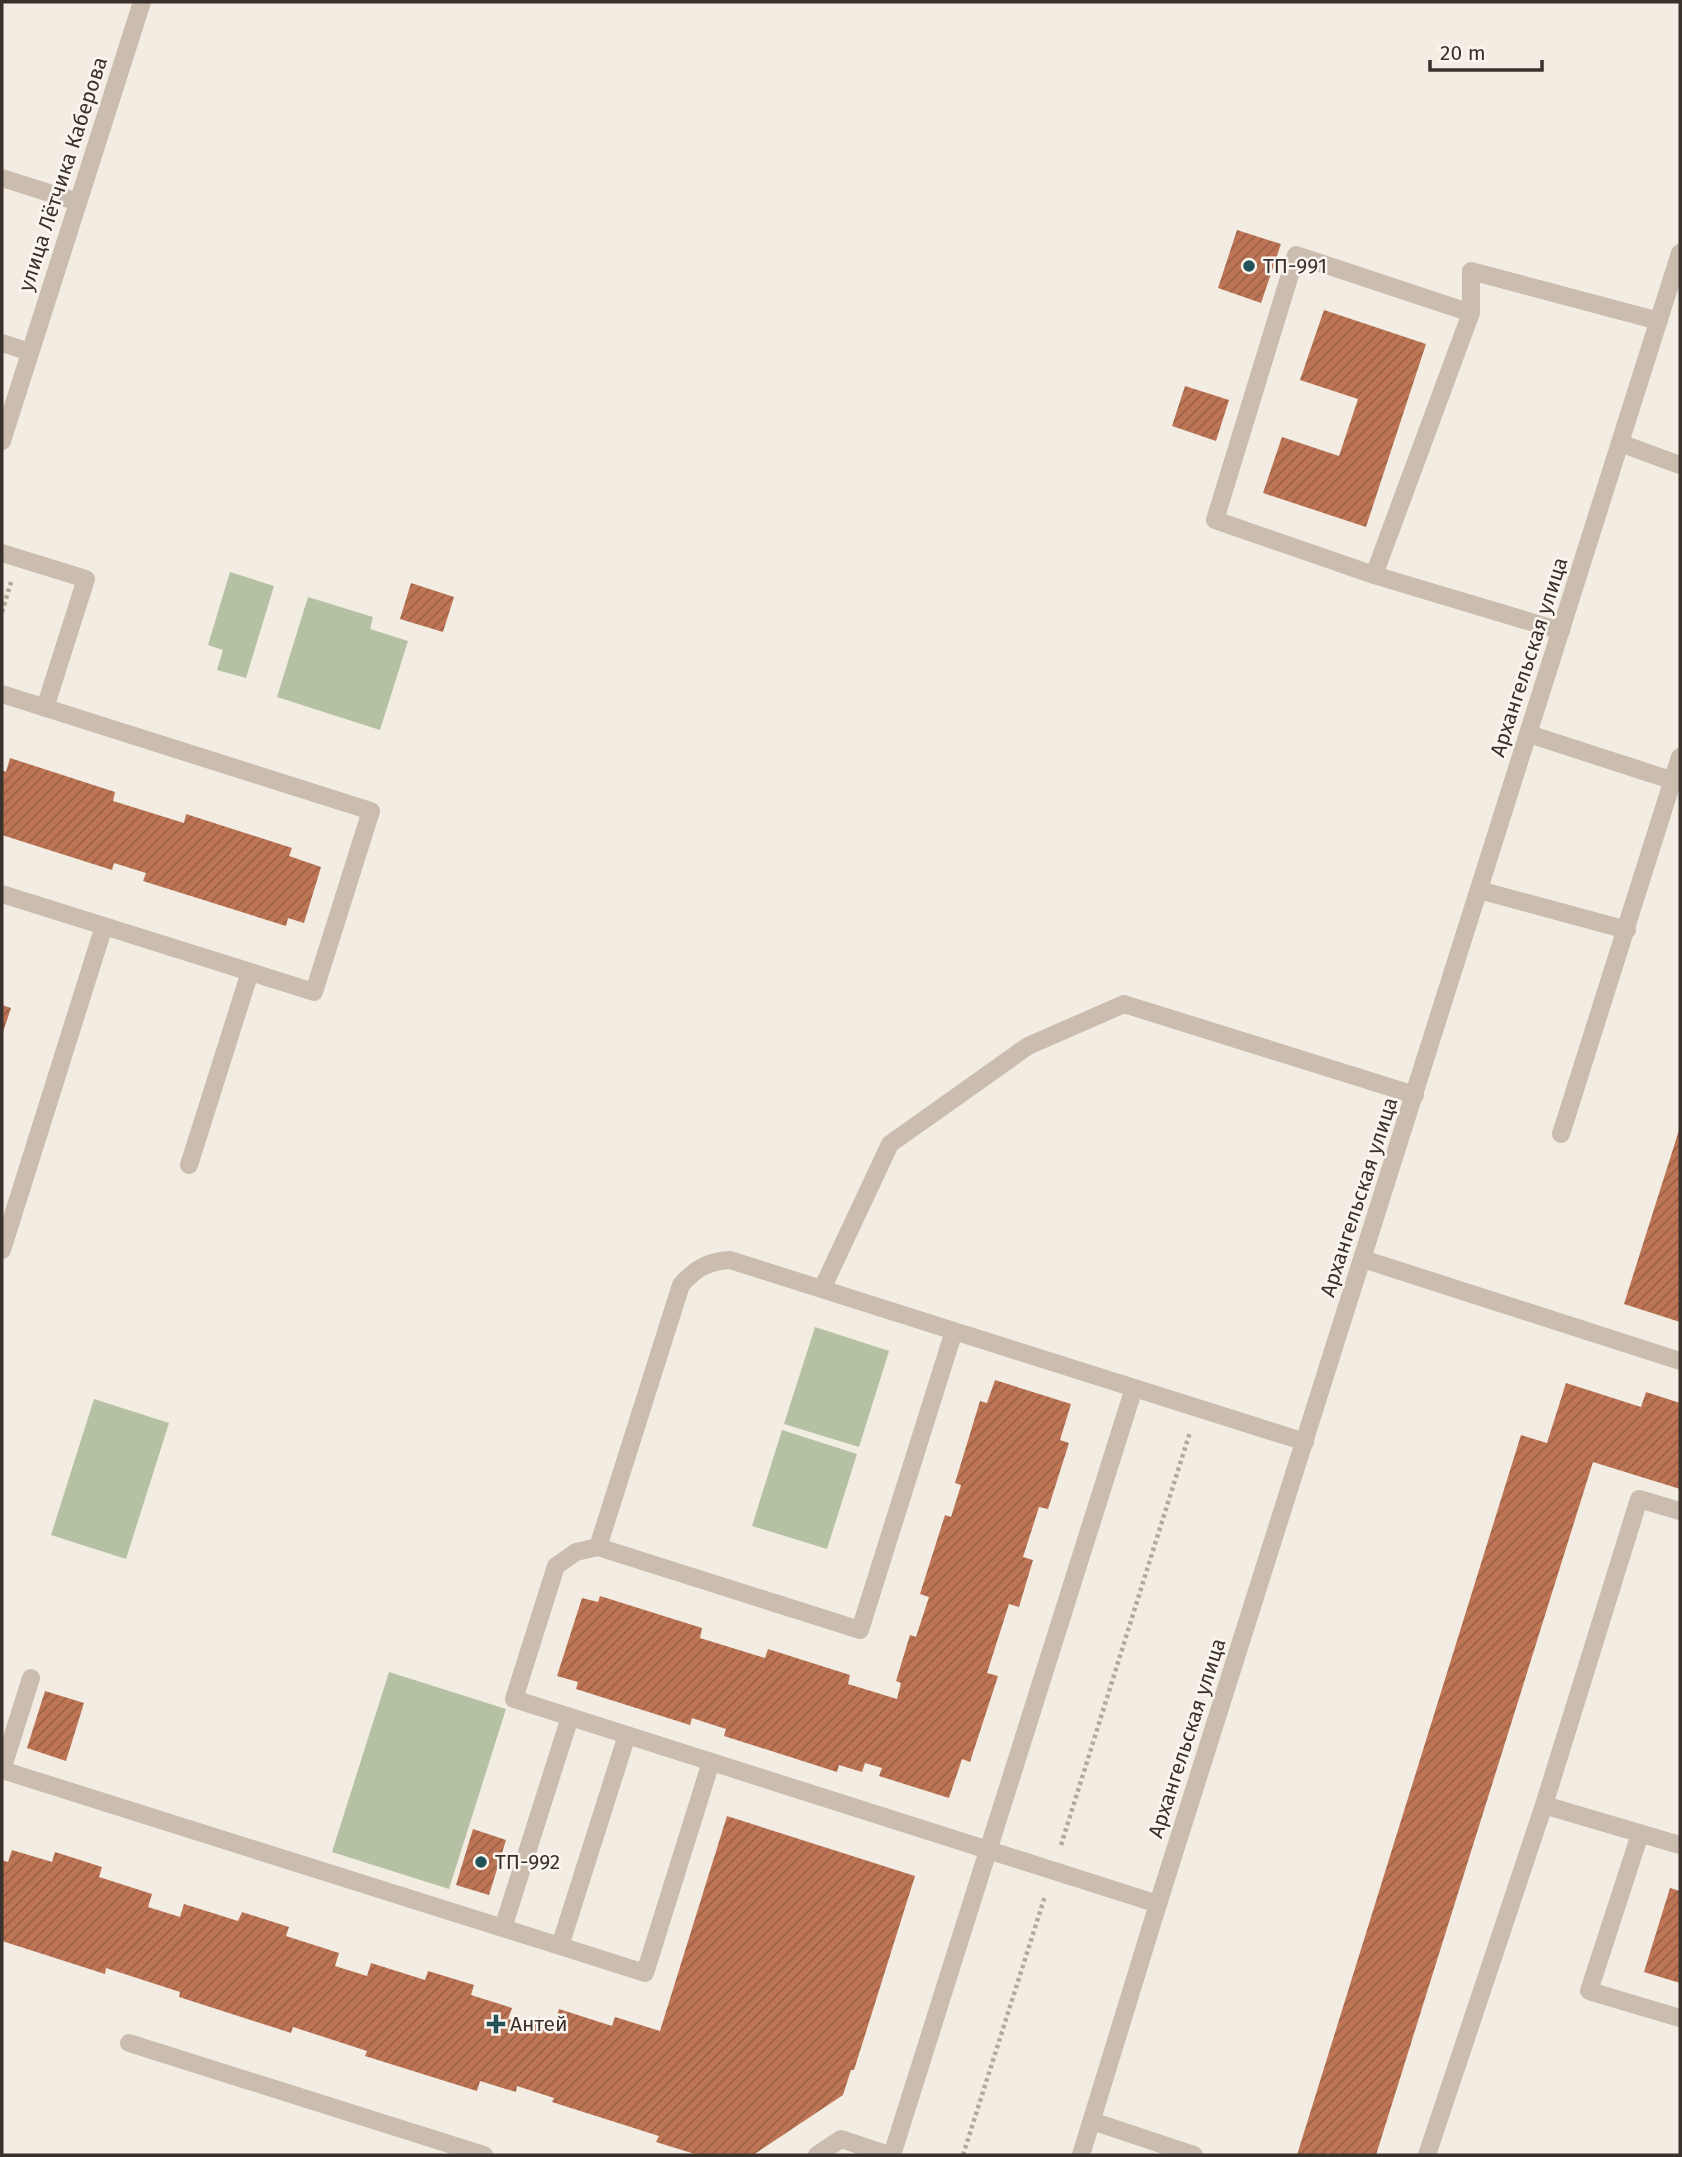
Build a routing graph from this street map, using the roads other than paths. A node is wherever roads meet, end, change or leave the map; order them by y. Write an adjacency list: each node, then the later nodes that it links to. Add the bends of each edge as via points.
1 (142, 2): 3 (street, улица Лётчика Каберова)
2 (2, 178): 3 (street)
3 (78, 202): 8 (street, улица Лётчика Каберова)
4 (1680, 253): 6 (street, Архангельская улица)
5 (1471, 313): 6 (street, via 1471,271); 13 (street); 13 (street, via 1296,255 1215,520)
6 (1659, 321): 10 (street, Архангельская улица)
7 (2, 343): 8 (street)
8 (30, 352): 9 (street, улица Лётчика Каберова)
9 (2, 441)
10 (1620, 443): 11 (street); 14 (street, Архангельская улица)
11 (1680, 465)
12 (2, 553): 16 (street, via 86,579)
13 (1374, 575): 14 (street)
14 (1561, 631): 17 (street, Архангельская улица)
15 (2, 694): 16 (street)
16 (45, 708): 24 (street, via 371,811 314,992)
17 (1529, 734): 19 (street); 20 (street, Архангельская улица)
18 (1680, 757): 19 (street)
19 (1676, 782): 23 (street)
20 (1479, 890): 23 (street); 25 (street, Архангельская улица)
21 (2, 894): 22 (street)
22 (104, 926): 24 (street); 28 (street)
23 (1627, 930): 26 (street)
24 (250, 972): 27 (street)
25 (1415, 1095): 29 (street, Архангельская улица); 30 (street, via 1124,1004 1028,1046 890,1144)
26 (1561, 1134)
27 (189, 1165)
28 (2, 1250)
29 (1363, 1259): 32 (street); 34 (street, Архангельская улица)
30 (822, 1289): 31 (street); 36 (street, via 730,1260 705,1264 691,1273 681,1285)
31 (954, 1331): 33 (street); 36 (street, via 860,1630)
32 (1680, 1361)
33 (1134, 1388): 34 (street); 45 (street)
34 (1306, 1442): 46 (street, Архангельская улица)
35 (1680, 1511): 42 (street, via 1639,1499)
36 (598, 1547): 38 (street, via 576,1552 556,1566 514,1699)
37 (31, 1678): 41 (street)
38 (570, 1717): 39 (street); 47 (street)
39 (627, 1735): 40 (street); 48 (street)
40 (711, 1762): 45 (street); 48 (street, via 645,1973)
41 (2, 1770): 47 (street)
42 (1544, 1805): 43 (street); 57 (street)
43 (1640, 1834): 44 (street); 49 (street, via 1589,1991)
44 (1680, 1846)
45 (988, 1850): 46 (street); 54 (street)
46 (1158, 1904): 51 (street, Архангельская улица)
47 (503, 1928): 48 (street)
48 (560, 1947)
49 (1680, 2018)
50 (129, 2043): 52 (street)
51 (1092, 2121): 55 (street, Архангельская улица); 56 (street)
52 (484, 2155)
53 (817, 2155): 54 (street, via 841,2139)
54 (891, 2155)
55 (1080, 2155)
56 (1194, 2155)
57 (1427, 2155)

